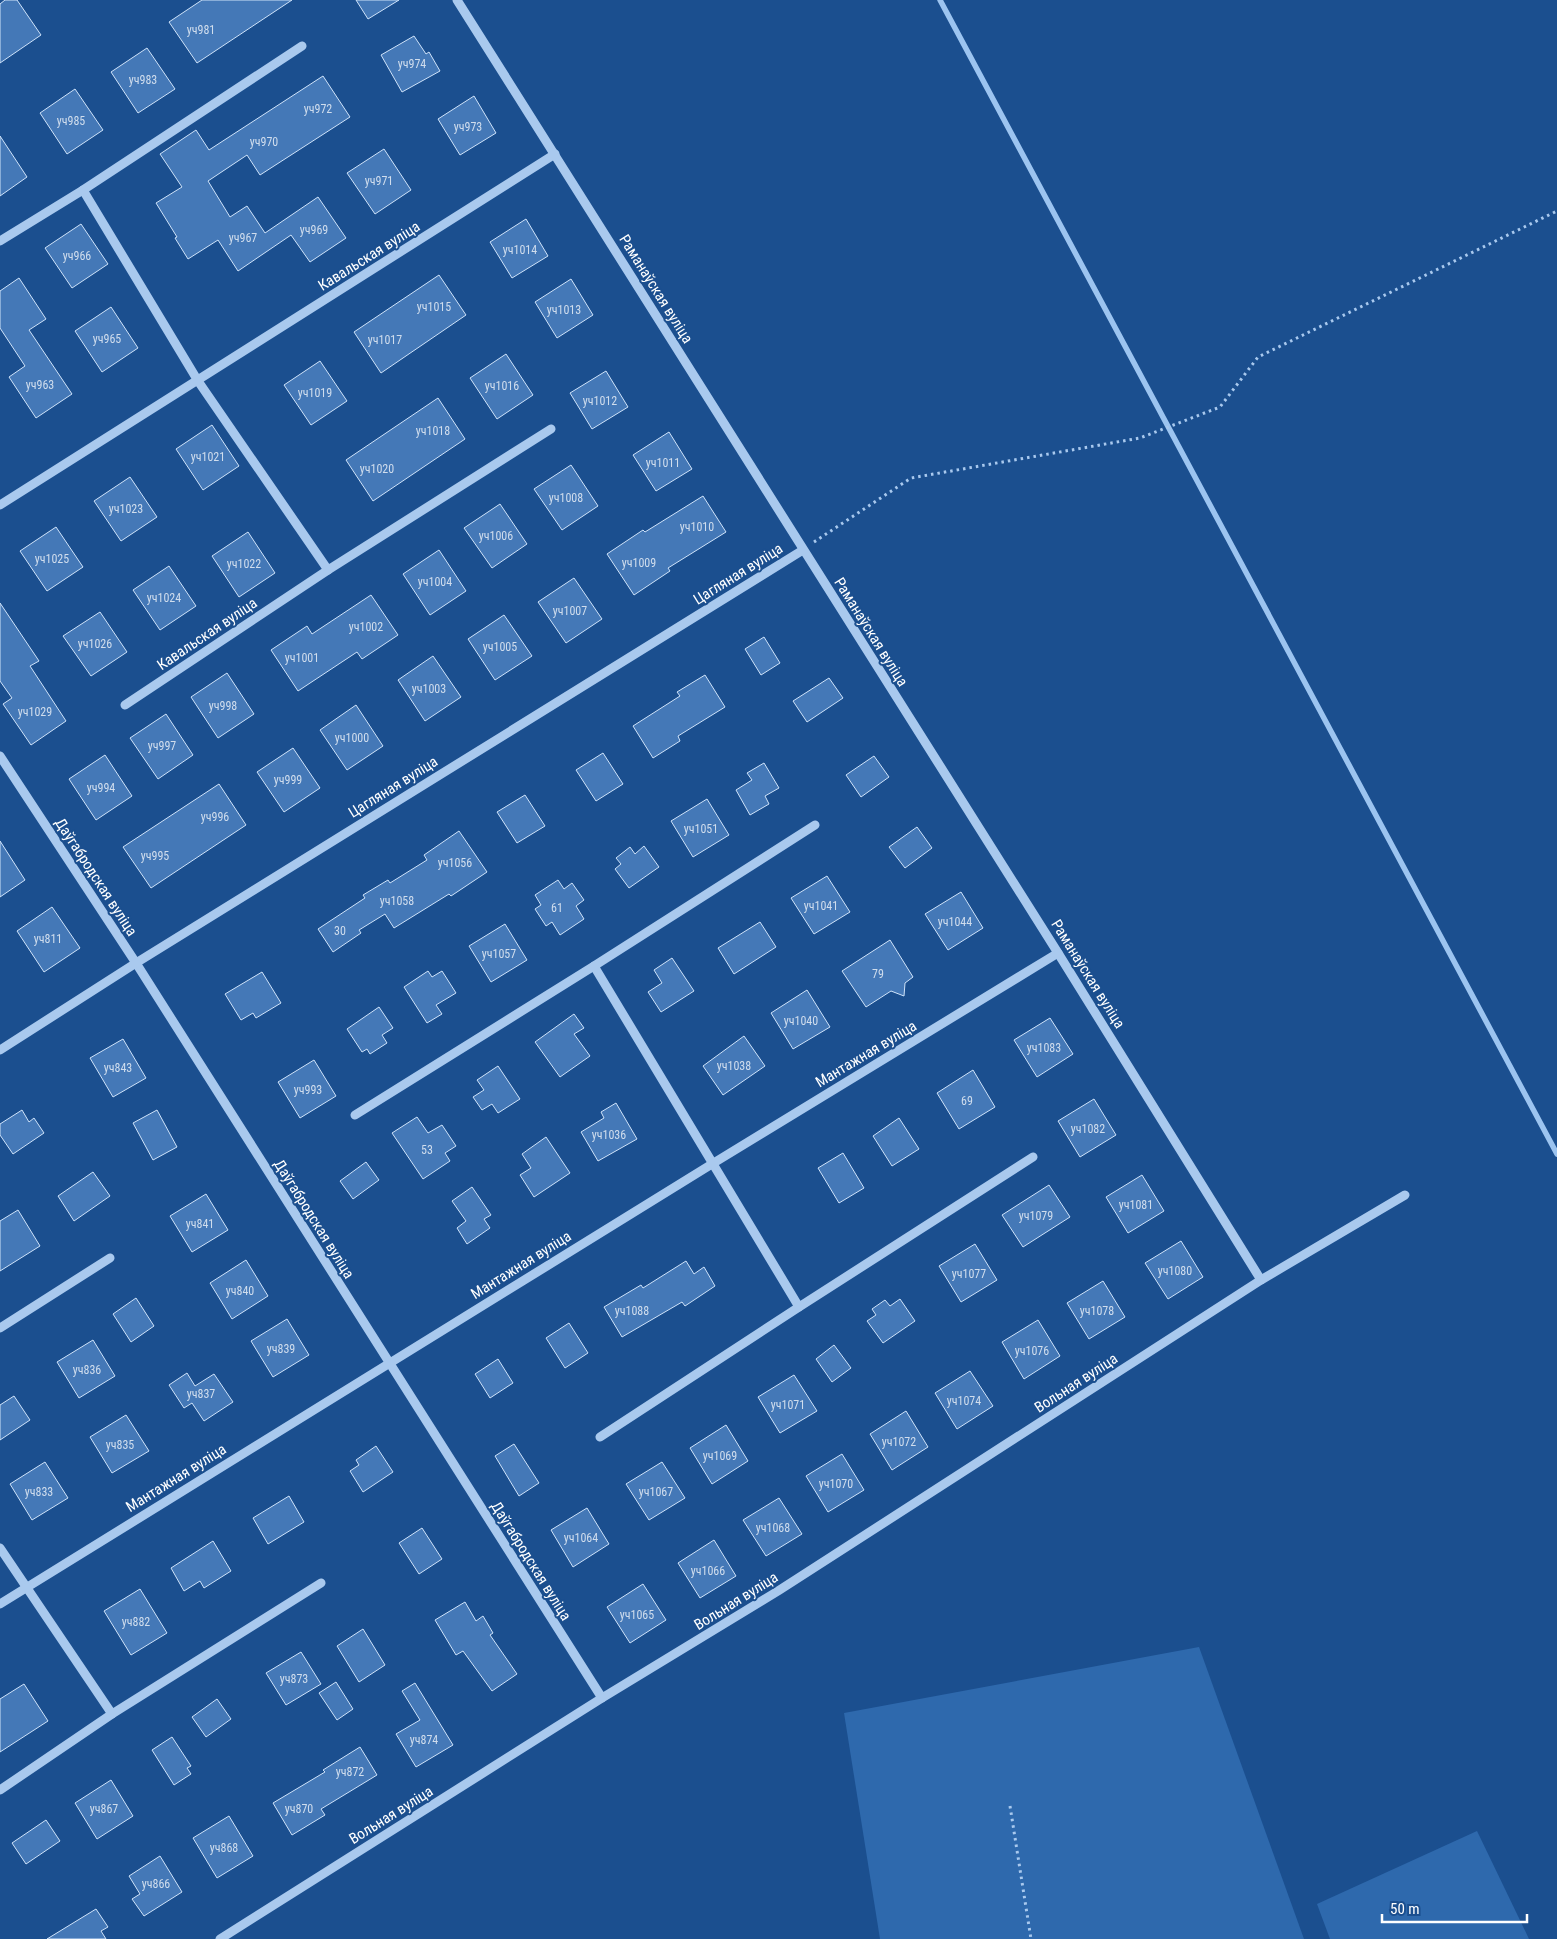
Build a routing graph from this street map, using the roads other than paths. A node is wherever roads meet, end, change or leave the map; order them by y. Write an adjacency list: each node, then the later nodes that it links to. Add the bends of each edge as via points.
1 (457, 0): 3 (street, Раманаўская вуліца)
2 (302, 46): 4 (street)
3 (555, 154): 6 (street, Кавальская вуліца); 9 (street, Раманаўская вуліца)
4 (83, 190): 5 (street); 6 (street)
5 (0, 241)
6 (198, 381): 8 (street, Кавальская вуліца); 10 (street)
7 (551, 429): 10 (street, Кавальская вуліца)
8 (0, 505)
9 (803, 550): 14 (street, Раманаўская вуліца); 15 (street, Цагляная вуліца)
10 (328, 570): 11 (street, Кавальская вуліца)
11 (126, 706)
12 (0, 756): 15 (street, Даўгабродская вуліца)
13 (815, 825): 16 (street)
14 (1058, 952): 20 (street, Мантажная вуліца); 23 (street, Раманаўская вуліца)
15 (136, 963): 17 (street, Цагляная вуліца); 26 (street, Даўгабродская вуліца)
16 (594, 966): 18 (street); 20 (street)
17 (0, 1050)
18 (355, 1115)
19 (1034, 1157): 24 (street)
20 (712, 1164): 24 (street); 26 (street, Мантажная вуліца)
21 (1405, 1195): 23 (street, Вольная вуліца)
22 (110, 1258): 25 (street)
23 (1261, 1280): 32 (street, Вольная вуліца, via 778,1591)
24 (799, 1306): 27 (street)
25 (0, 1328)
26 (389, 1363): 30 (street, Мантажная вуліца); 32 (street, Даўгабродская вуліца)
27 (600, 1437)
28 (0, 1548): 30 (street)
29 (321, 1583): 33 (street)
30 (25, 1587): 31 (street, Мантажная вуліца); 33 (street)
31 (0, 1604)
32 (602, 1698): 35 (street, Вольная вуліца)
33 (112, 1714): 34 (street)
34 (0, 1790)
35 (220, 1939)

